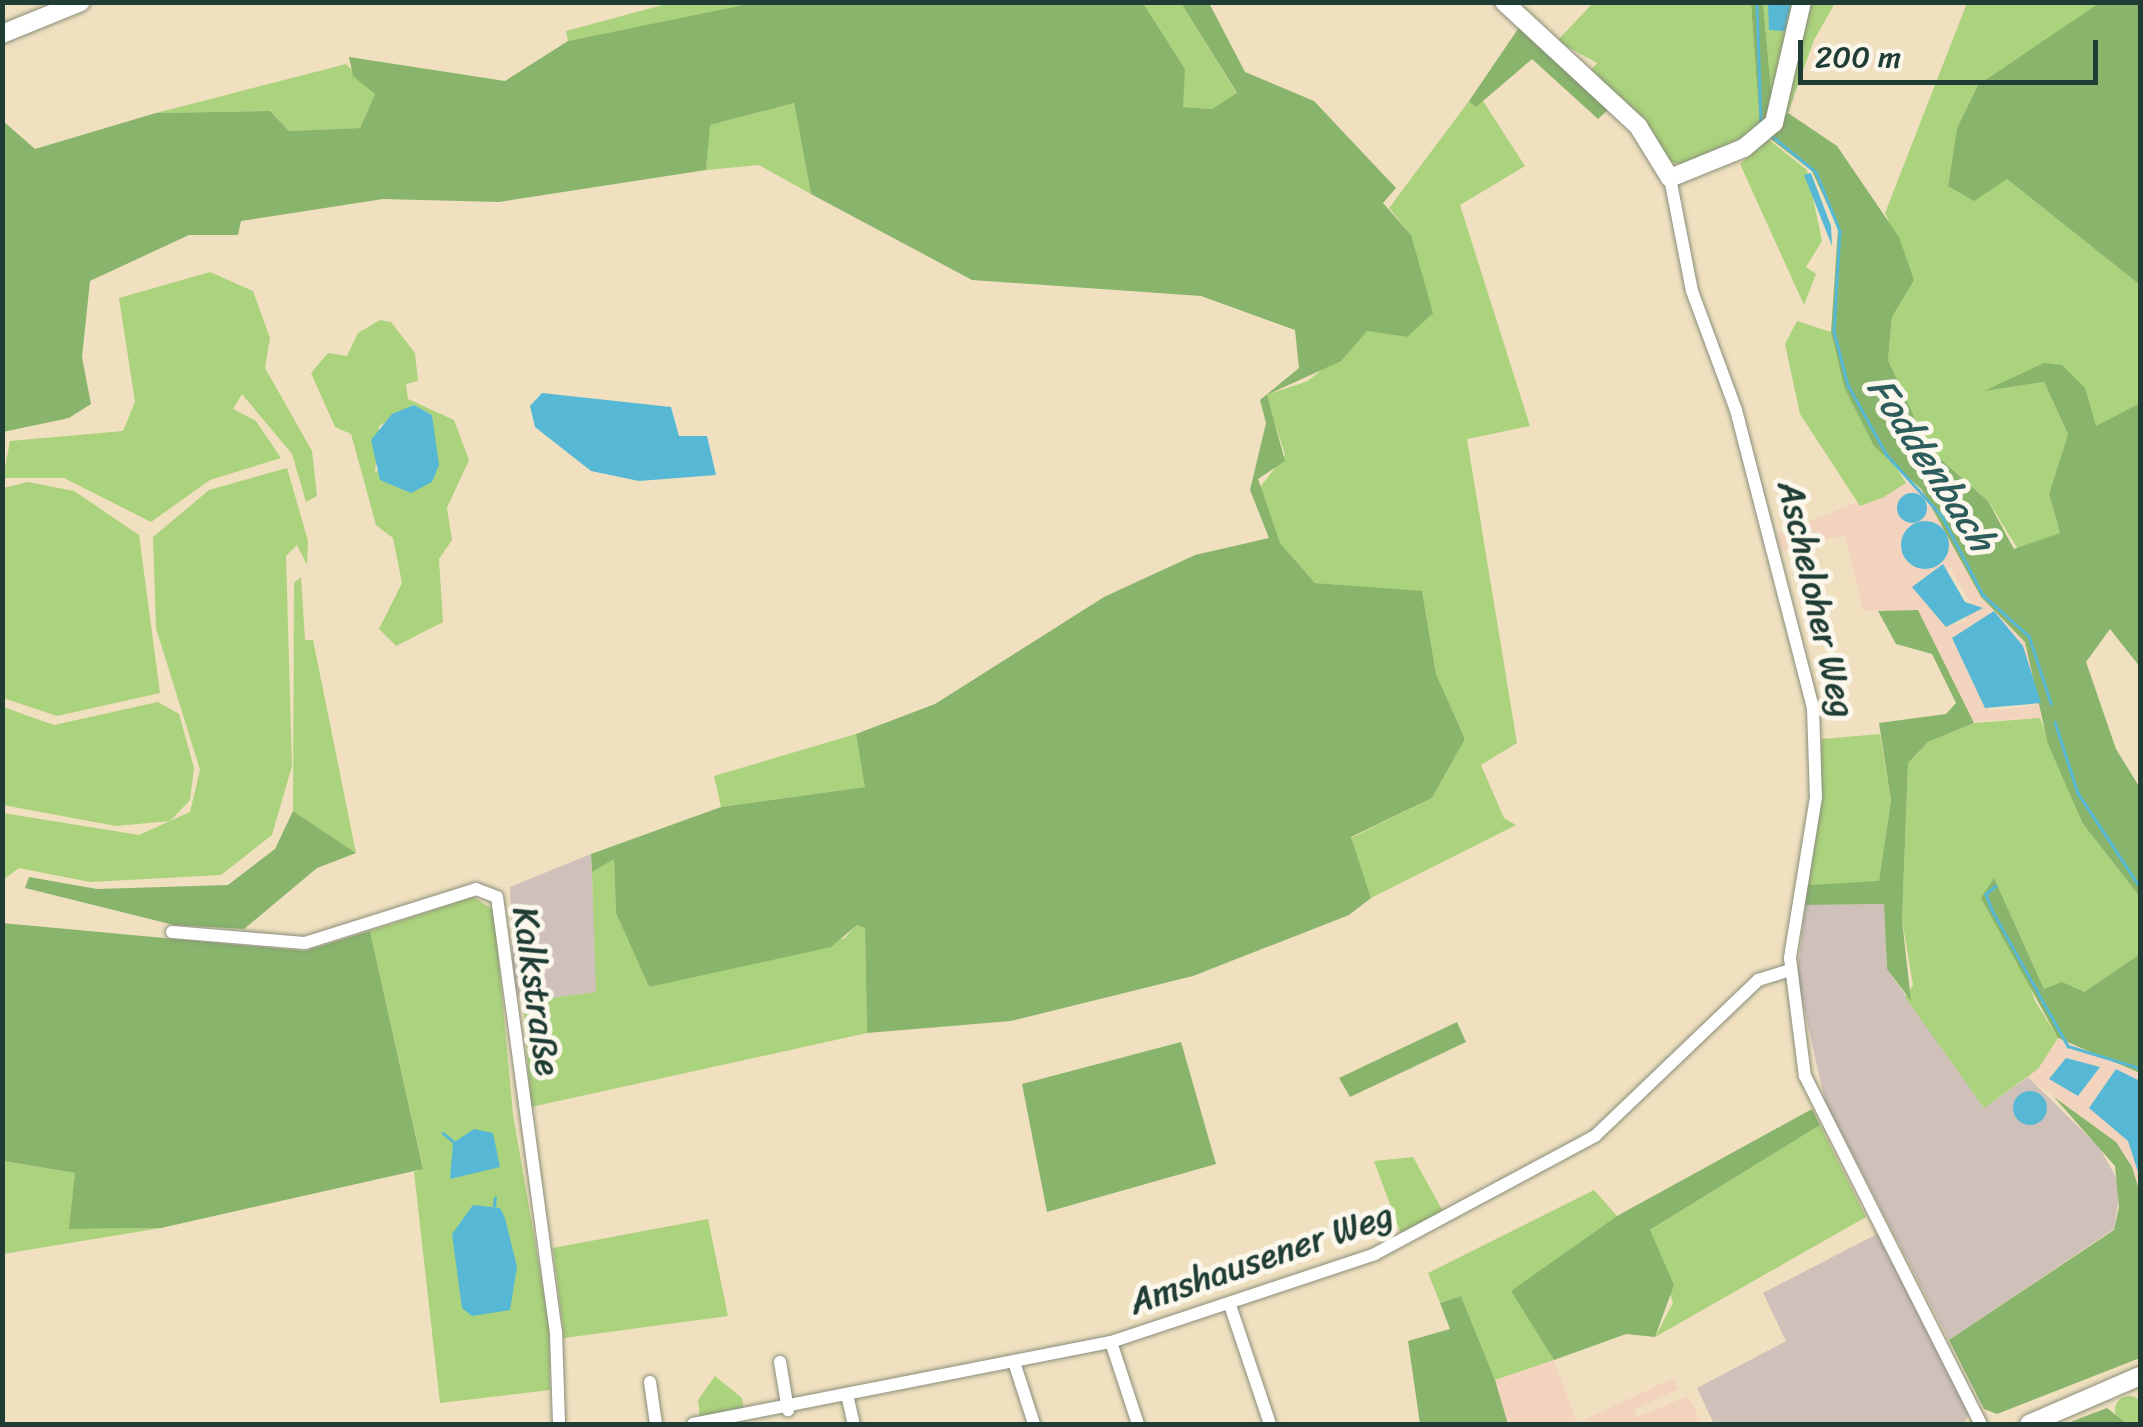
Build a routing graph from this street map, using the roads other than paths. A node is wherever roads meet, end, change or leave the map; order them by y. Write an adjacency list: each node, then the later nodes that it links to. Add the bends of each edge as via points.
1 (81, 2): 4 (street)
2 (1504, 2): 5 (street, Ascheloher Weg, via 1638,126)
3 (1802, 2): 5 (street, via 1774,123 1731,154)
4 (2, 34)
5 (1670, 178): 7 (street, Ascheloher Weg, via 1692,290 1736,410 1814,708 1816,797)
6 (172, 932): 16 (street, Kalkstraße, via 305,942 476,890 497,897 556,1332)
7 (1790, 970): 8 (street, Amshausener Weg, via 1758,980 1594,1136 1535,1173 1390,1247); 23 (street, Ascheloher Weg, via 1805,1076)
8 (1231, 1308): 9 (street, Amshausener Weg); 22 (street)
9 (1111, 1342): 11 (street, Amshausener Weg); 21 (street)
10 (780, 1362): 15 (street)
11 (1015, 1365): 14 (street, Amshausener Weg); 20 (street)
12 (2140, 1376): 24 (street)
13 (650, 1382): 17 (street)
14 (848, 1399): 15 (street, Amshausener Weg); 19 (street)
15 (788, 1410): 18 (street, Amshausener Weg)
16 (559, 1424)
17 (656, 1424)
18 (693, 1424)
19 (854, 1424)
20 (1034, 1424)
21 (1138, 1424)
22 (1270, 1424)
23 (1980, 1424)
24 (2029, 1424)

